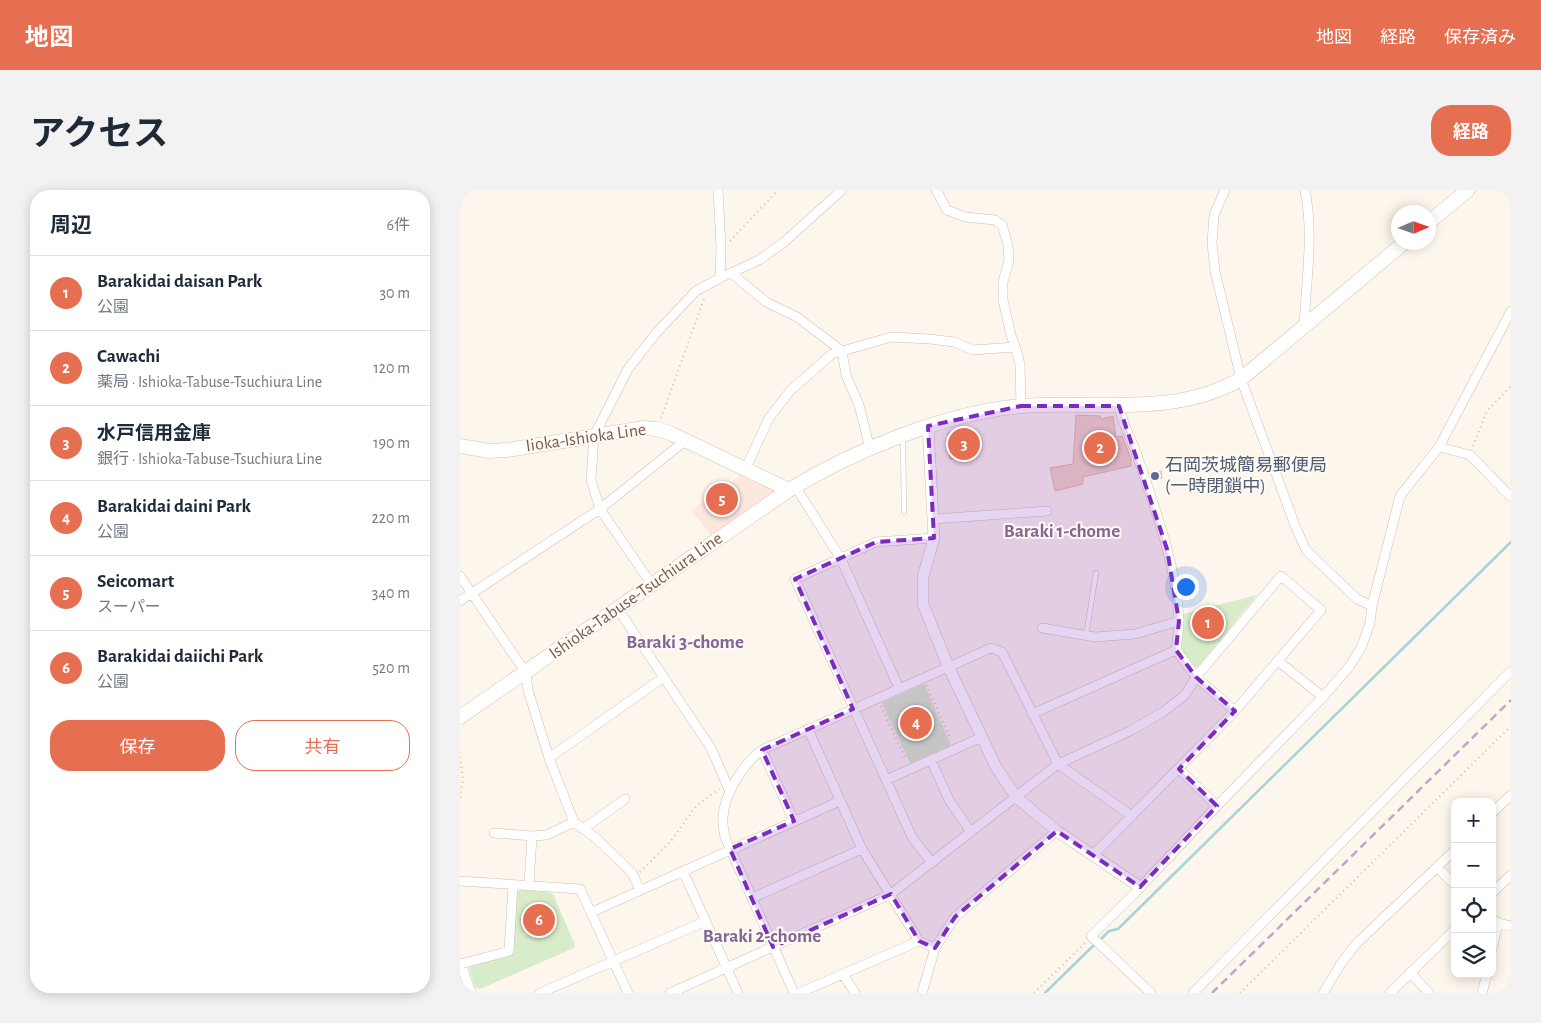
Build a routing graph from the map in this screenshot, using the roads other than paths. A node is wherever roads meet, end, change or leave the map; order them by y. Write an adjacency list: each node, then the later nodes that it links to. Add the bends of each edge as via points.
1 (718, 190): 10 (street)
2 (842, 190): 9 (street, via 783,243 759,260)
3 (936, 190): 13 (street, via 947,210 995,220 1002,225 1009,260 1003,282 1004,300)
4 (1225, 190): 15 (street, via 1214,215 1212,243 1215,271)
5 (1305, 190): 12 (street, via 1309,230)
6 (1468, 190): 7 (main road)
7 (1436, 216)
8 (1395, 250): 12 (main road, Ishioka-Tabuse-Tsuchiura Line)
9 (731, 272): 10 (street); 14 (street, via 766,302 797,317)
10 (720, 278): 19 (street, via 696,291 657,332 628,369)
11 (1511, 311): 23 (street)
12 (1304, 327): 15 (main road, Ishioka-Tabuse-Tsuchiura Line)
13 (1016, 347): 14 (street, via 973,350 954,342 891,337); 16 (street)
14 (842, 351): 24 (street, via 846,375 859,405); 25 (street, via 832,354 791,390 769,418)
15 (1241, 379): 17 (main road, Ishioka-Tabuse-Tsuchiura Line, via 1218,391 1187,399); 39 (street, via 1306,550 1357,599)
16 (1021, 406): 17 (main road, Ishioka-Tabuse-Tsuchiura Line); 18 (main road, Ishioka-Tabuse-Tsuchiura Line)
17 (1118, 406): 41 (street, via 1167,549)
18 (928, 426): 20 (main road, Ishioka-Tabuse-Tsuchiura Line); 31 (street)
19 (594, 436): 21 (main road, Iioka-Ishioka Line, via 644,428 657,429); 22 (main road, Iioka-Ishioka Line, via 507,450 489,451); 28 (street, via 591,480)
20 (903, 436): 24 (main road, Ishioka-Tabuse-Tsuchiura Line); 30 (lane)
21 (686, 440): 25 (main road, Iioka-Ishioka Line); 28 (street)
22 (460, 446)
23 (1439, 447): 27 (street, via 1470,455); 39 (street, via 1400,496)
24 (870, 449): 26 (main road, Ishioka-Tabuse-Tsuchiura Line)
25 (745, 470): 26 (main road, Iioka-Ishioka Line)
26 (792, 488): 33 (street); 36 (main road, Ishioka-Tabuse-Tsuchiura Line)
27 (1511, 497)
28 (600, 509): 36 (street); 37 (street)
29 (1047, 511): 31 (street)
30 (904, 512)
31 (934, 519): 32 (street)
32 (934, 538): 33 (street, via 876,542); 46 (street, via 923,577 922,604)
33 (840, 559): 51 (street); 53 (street, via 796,579)
34 (1096, 573): 43 (lane)
35 (460, 576): 37 (street)
36 (652, 585): 40 (main road, Ishioka-Tabuse-Tsuchiura Line)
37 (472, 593): 38 (street); 48 (street)
38 (460, 601)
39 (1372, 606): 52 (street, via 1361,648)
40 (618, 609): 48 (main road, Ishioka-Tabuse-Tsuchiura Line); 49 (street)
41 (1179, 621): 43 (street, via 1136,634); 44 (street)
42 (1042, 628): 43 (street)
43 (1086, 636)
44 (1176, 650): 50 (street); 55 (street)
45 (1278, 661): 50 (street, via 1321,610 1280,576); 52 (street); 54 (street)
46 (948, 666): 51 (street); 55 (street, via 991,648 1002,652); 58 (street)
47 (1511, 671): 121 (street)
48 (526, 673): 56 (main road, Ishioka-Tabuse-Tsuchiura Line); 60 (street, via 528,690)
49 (664, 677): 60 (street); 65 (street, via 712,748)
50 (1196, 678): 54 (street); 62 (street, via 1185,695 1163,712)
51 (899, 688): 53 (street)
52 (1323, 697): 70 (street)
53 (854, 709): 57 (street); 64 (street)
54 (1235, 711): 63 (street)
55 (1032, 714): 62 (street)
56 (460, 717)
57 (808, 729): 59 (street); 69 (street)
58 (982, 737): 61 (street); 67 (street, via 996,767)
59 (762, 750): 65 (street); 73 (street)
60 (549, 758): 74 (street)
61 (931, 760): 64 (street); 77 (street, via 948,800)
62 (1058, 764): 67 (street); 72 (street)
63 (1179, 769): 70 (street); 72 (street)
64 (886, 780): 84 (street, via 912,837)
65 (728, 788): 81 (street, via 722,816)
66 (1511, 795): 71 (street)
67 (1016, 797): 76 (street); 77 (street)
68 (625, 799): 75 (street)
69 (840, 801): 73 (street); 80 (street)
70 (1217, 806): 92 (street)
71 (1496, 810)
72 (1132, 816): 83 (street)
73 (794, 821): 81 (street)
74 (574, 822): 75 (street); 79 (street, via 548,835)
75 (583, 828): 94 (street, via 632,873)
76 (1057, 830): 83 (street); 104 (street, via 955,918)
77 (971, 832): 84 (street)
78 (494, 833): 79 (street)
79 (532, 836): 91 (street)
80 (862, 849): 95 (street); 96 (street)
81 (730, 850): 86 (street); 96 (street)
82 (1451, 854): 85 (street)
83 (1093, 855): 92 (street)
84 (932, 863): 95 (street)
85 (1437, 867): 89 (street); 122 (street, via 1356,944)
86 (683, 871): 94 (street); 98 (street)
87 (1511, 875): 93 (street)
88 (460, 881): 90 (street)
89 (1451, 881)
90 (513, 884): 91 (street); 111 (street, via 509,951 462,964)
91 (529, 885): 97 (street, via 580,889)
92 (1140, 887): 120 (street, via 1091,936)
93 (1496, 889)
94 (640, 890): 97 (street)
95 (891, 894): 102 (street); 103 (street)
96 (752, 898): 103 (street)
97 (592, 912): 105 (street)
98 (706, 921): 105 (street); 106 (street)
99 (1496, 921): 100 (street)
100 (1511, 926)
101 (1451, 933): 107 (street)
102 (918, 941): 104 (street); 108 (street)
103 (773, 946): 106 (street); 116 (street)
104 (935, 948): 119 (street)
105 (614, 961): 112 (street); 113 (street)
106 (726, 968): 110 (street); 115 (street)
107 (1410, 972): 123 (street); 124 (street)
108 (843, 974): 117 (street); 118 (street)
109 (1485, 978): 125 (street)
110 (683, 990): 114 (street)
111 (471, 993)
112 (540, 993)
113 (628, 993)
114 (670, 993)
115 (738, 993)
116 (794, 993)
117 (799, 993)
118 (855, 993)
119 (922, 993)
120 (1151, 993)
121 (1193, 993)
122 (1323, 993)
123 (1390, 993)
124 (1429, 993)
125 (1482, 993)

